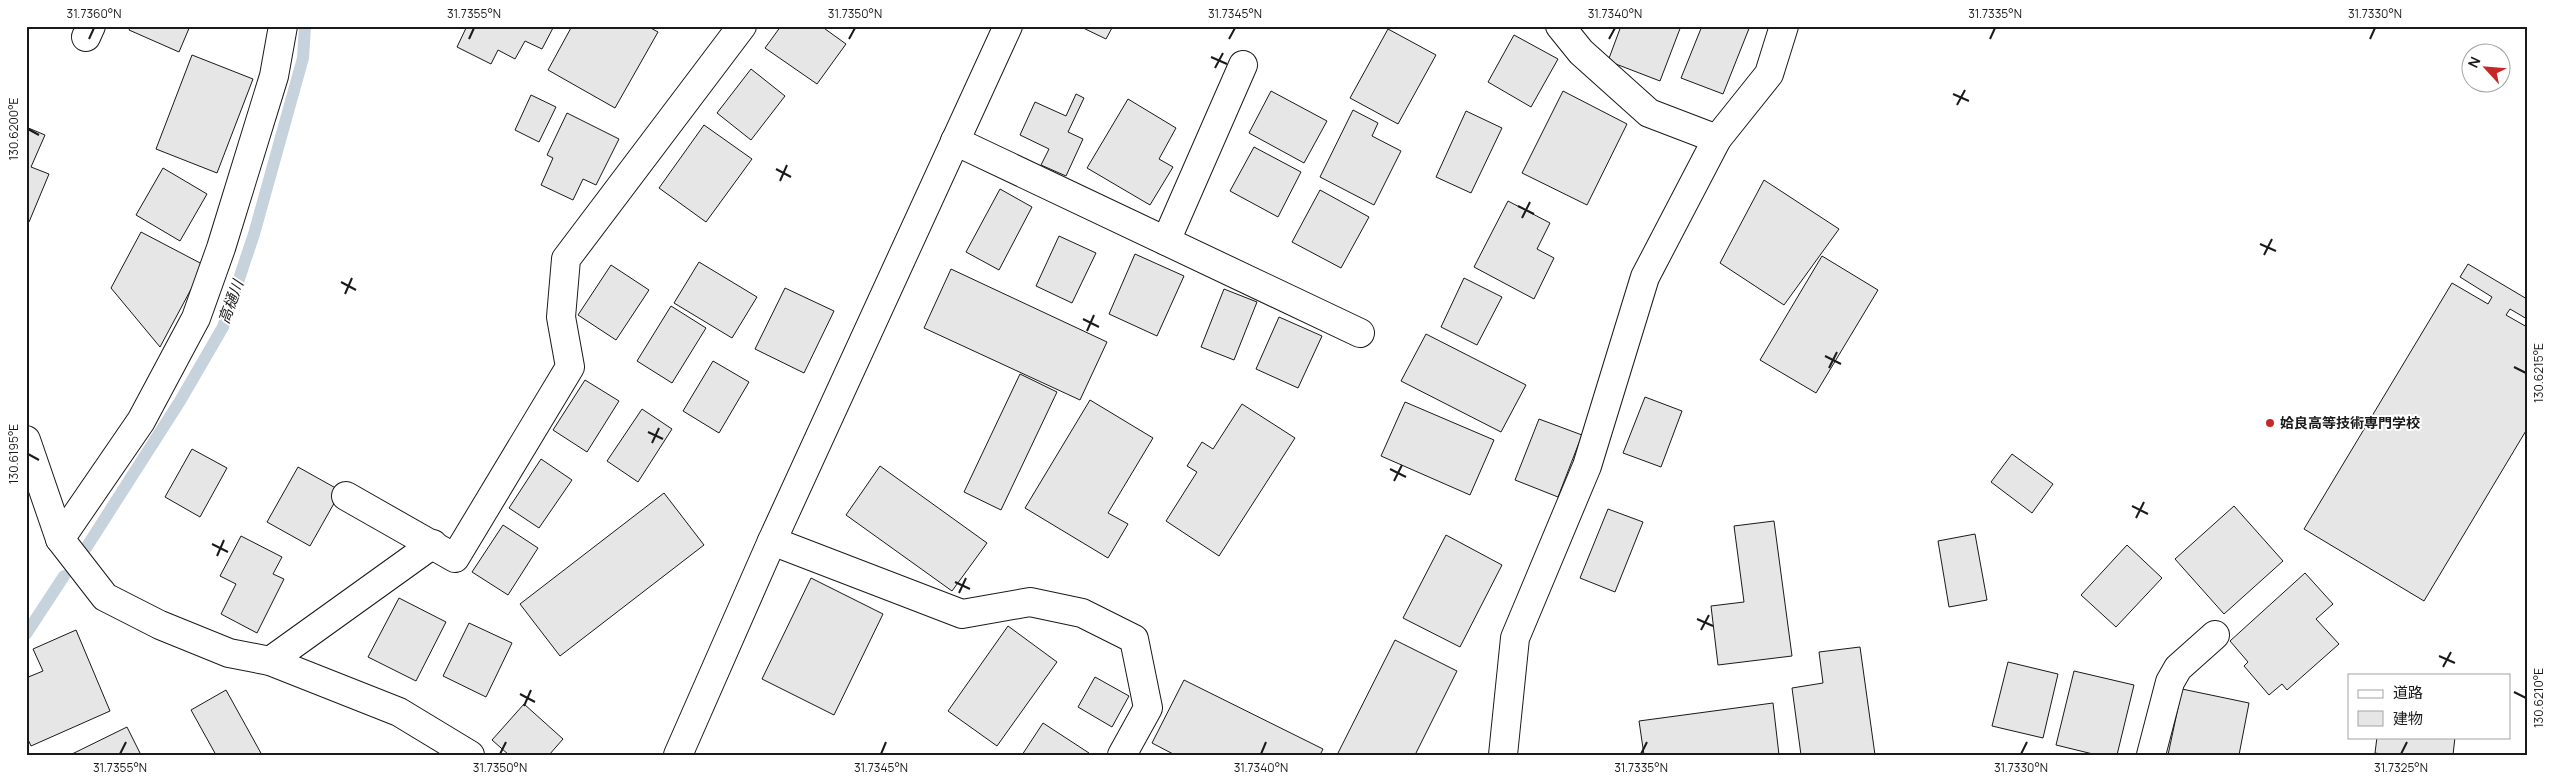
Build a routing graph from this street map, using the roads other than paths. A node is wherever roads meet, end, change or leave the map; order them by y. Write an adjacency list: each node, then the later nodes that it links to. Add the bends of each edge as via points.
1 (283, 26): 13 (street, via 274,76 196,318 141,421)
2 (742, 26): 15 (street, via 566,259 561,317 570,366 455,558)
3 (1008, 26): 8 (street)
4 (1560, 26): 7 (street, via 1581,52 1649,113)
5 (1784, 26): 7 (street, via 1769,74)
6 (1243, 65): 9 (street)
7 (1717, 139): 21 (street, via 1645,277 1587,466 1515,638)
8 (955, 141): 9 (street); 14 (street)
9 (1166, 241): 10 (street)
10 (1360, 333)
11 (26, 440): 13 (street)
12 (346, 496): 15 (street)
13 (60, 540): 17 (street, via 105,597 160,625 229,652)
14 (772, 541): 19 (street); 20 (street, via 962,614 1030,602 1082,613 1134,639 1148,708)
15 (433, 544): 17 (street)
16 (2215, 634): 22 (street, via 2178,668 2170,682)
17 (270, 661): 18 (street, via 399,712)
18 (470, 755)
19 (678, 755)
20 (1122, 755)
21 (1503, 755)
22 (2150, 755)

